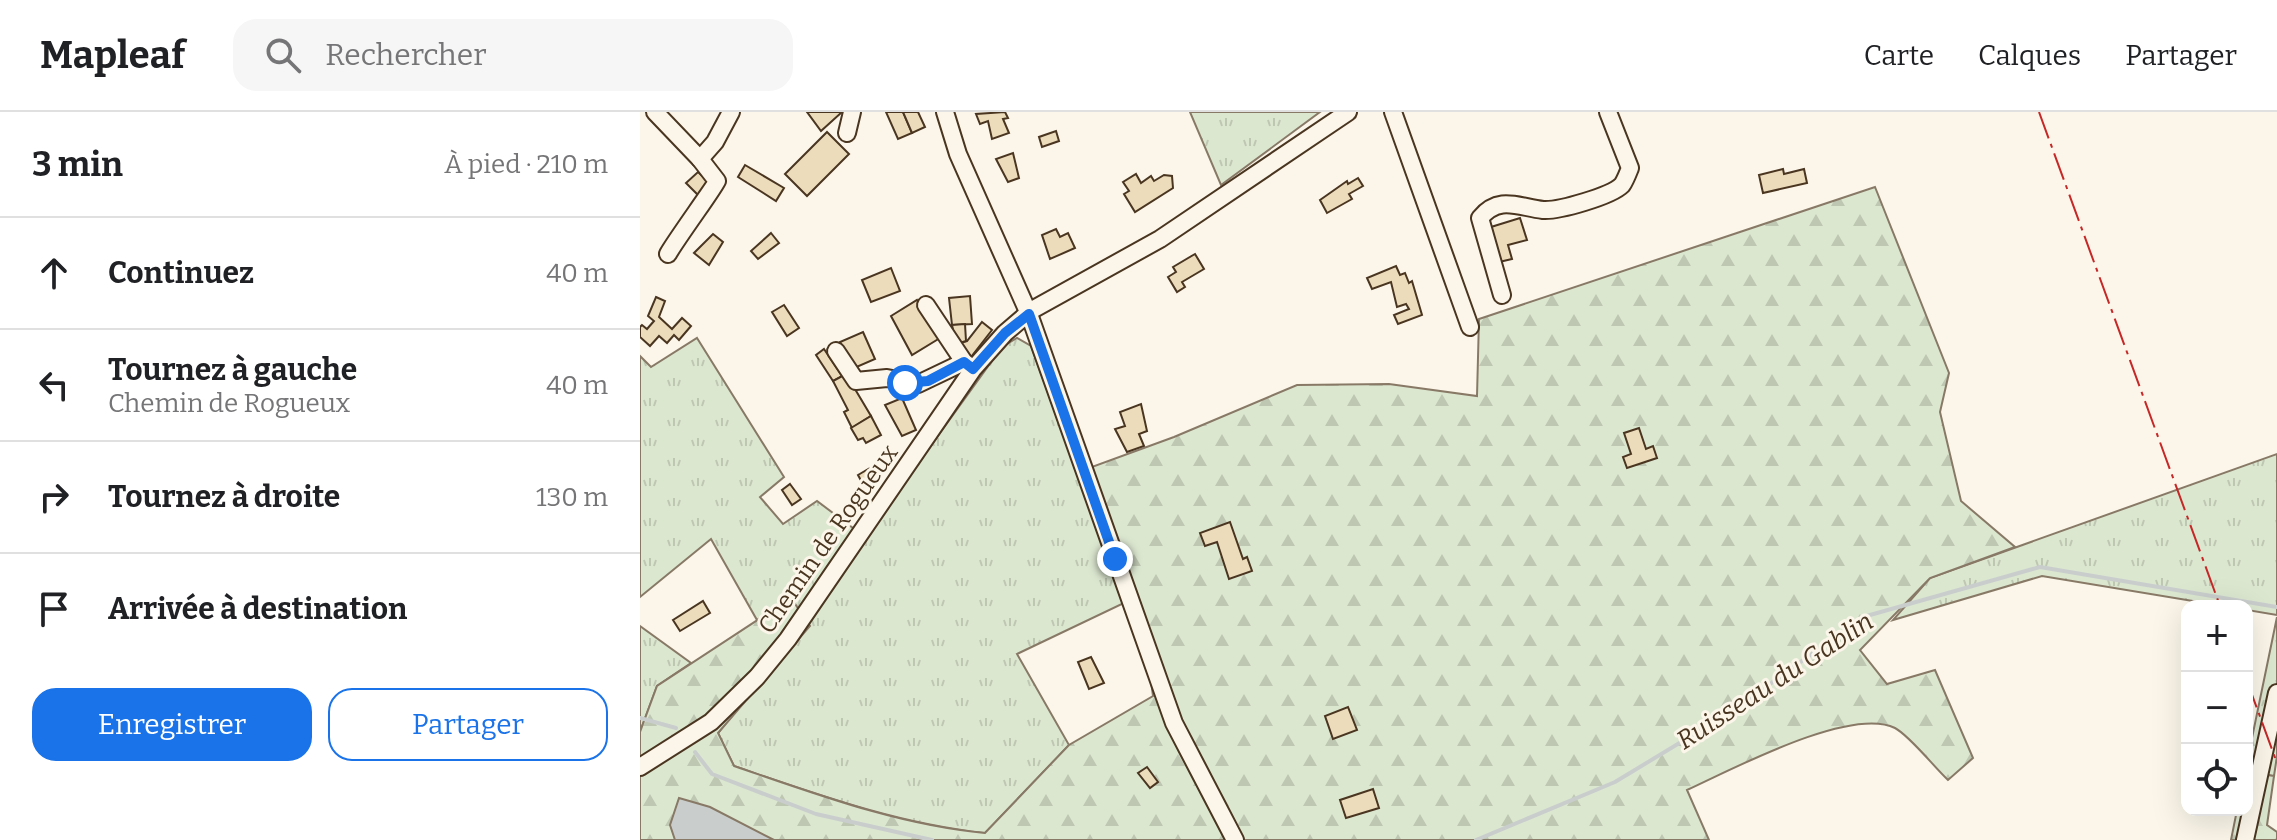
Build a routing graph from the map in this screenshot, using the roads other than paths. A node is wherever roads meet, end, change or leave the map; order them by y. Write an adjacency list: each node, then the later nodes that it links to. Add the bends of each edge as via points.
1 (655, 112): 9 (street)
2 (731, 112): 9 (street)
3 (852, 112): 8 (street)
4 (945, 112): 13 (street, via 958,154)
5 (1348, 112): 13 (street, Chemin de Rogueux, via 1160,239)
6 (1393, 112): 14 (street)
7 (1608, 112): 11 (street, via 1630,168 1621,186 1546,210 1513,202 1489,208 1480,218)
8 (847, 133)
9 (700, 159): 10 (street, via 717,181 716,189 685,223)
10 (668, 254)
11 (1502, 295)
12 (926, 305): 16 (street)
13 (1029, 314): 16 (street, Chemin de Rogueux); 19 (street, via 1174,723)
14 (1470, 327)
15 (836, 351): 16 (street, via 856,381 887,378 918,384)
16 (969, 365): 18 (street, Chemin de Rogueux, via 800,622 757,677 711,722)
17 (2277, 693): 20 (street)
18 (640, 767)
19 (1235, 840)
20 (2245, 840)

